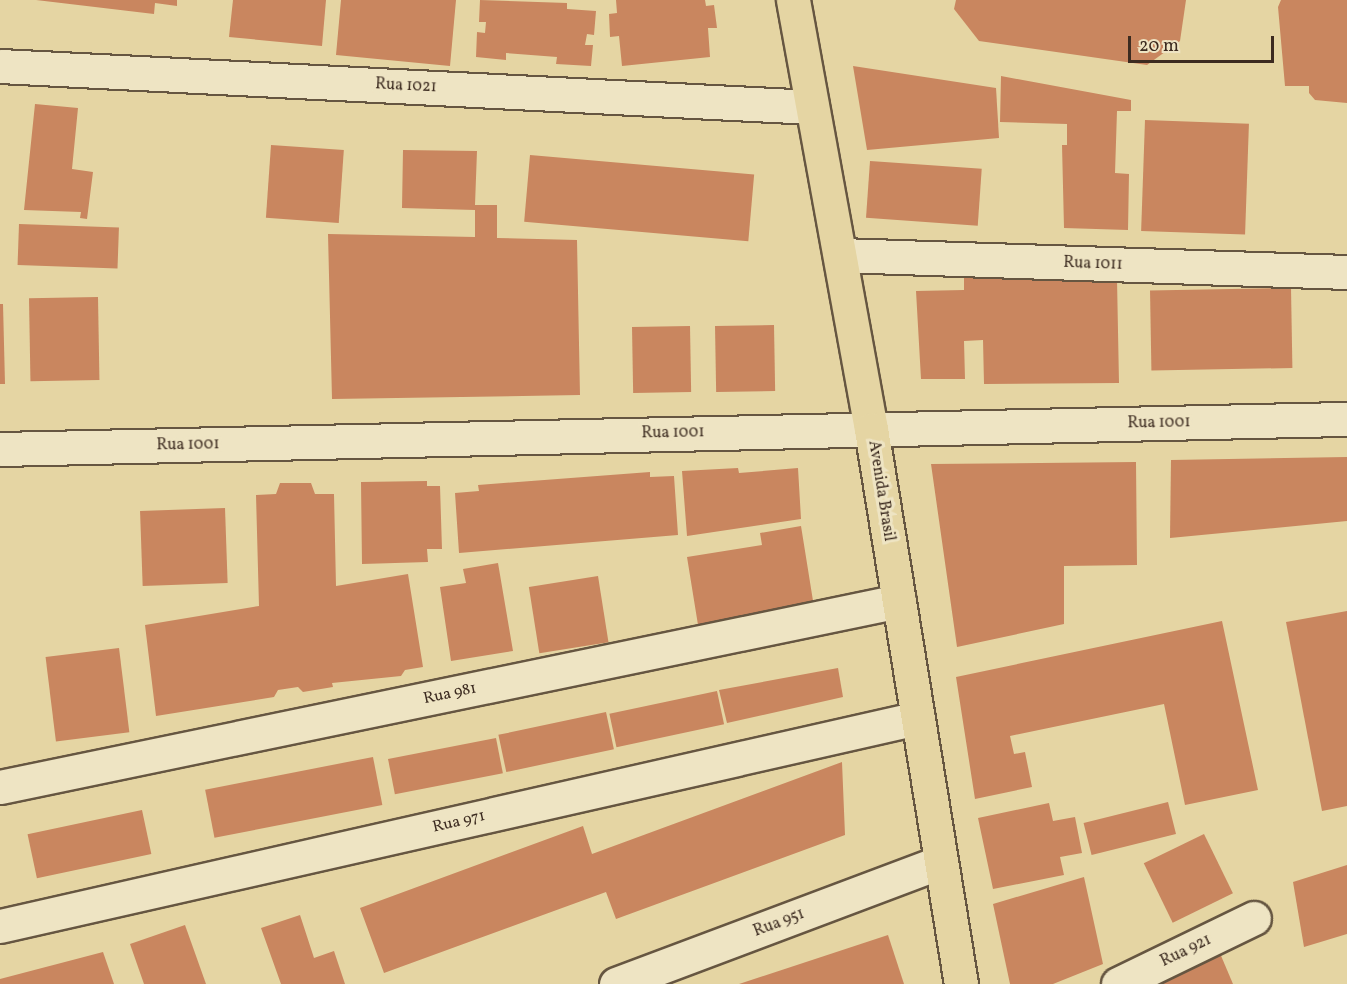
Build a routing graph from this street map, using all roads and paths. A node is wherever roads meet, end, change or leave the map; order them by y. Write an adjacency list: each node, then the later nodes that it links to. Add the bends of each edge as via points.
1 (793, 0): 3 (main road, Avenida Brasil)
2 (0, 66): 3 (street, Rua 1021)
3 (812, 107): 4 (main road, Avenida Brasil)
4 (840, 255): 5 (street, Rua 1011); 7 (main road, Avenida Brasil)
5 (1347, 272)
6 (1347, 418): 7 (street, Rua 1001)
7 (871, 429): 8 (street, Rua 1001); 9 (main road, Avenida Brasil)
8 (0, 449)
9 (899, 601): 10 (main road, Avenida Brasil); 11 (street, Rua 981)
10 (918, 718): 12 (main road, Avenida Brasil); 14 (street, Rua 971)
11 (0, 787)
12 (941, 862): 15 (street, Rua 951); 16 (main road, Avenida Brasil)
13 (1254, 918): 17 (street, Rua 921)
14 (0, 926)
15 (616, 984)
16 (961, 984)
17 (1118, 984)

